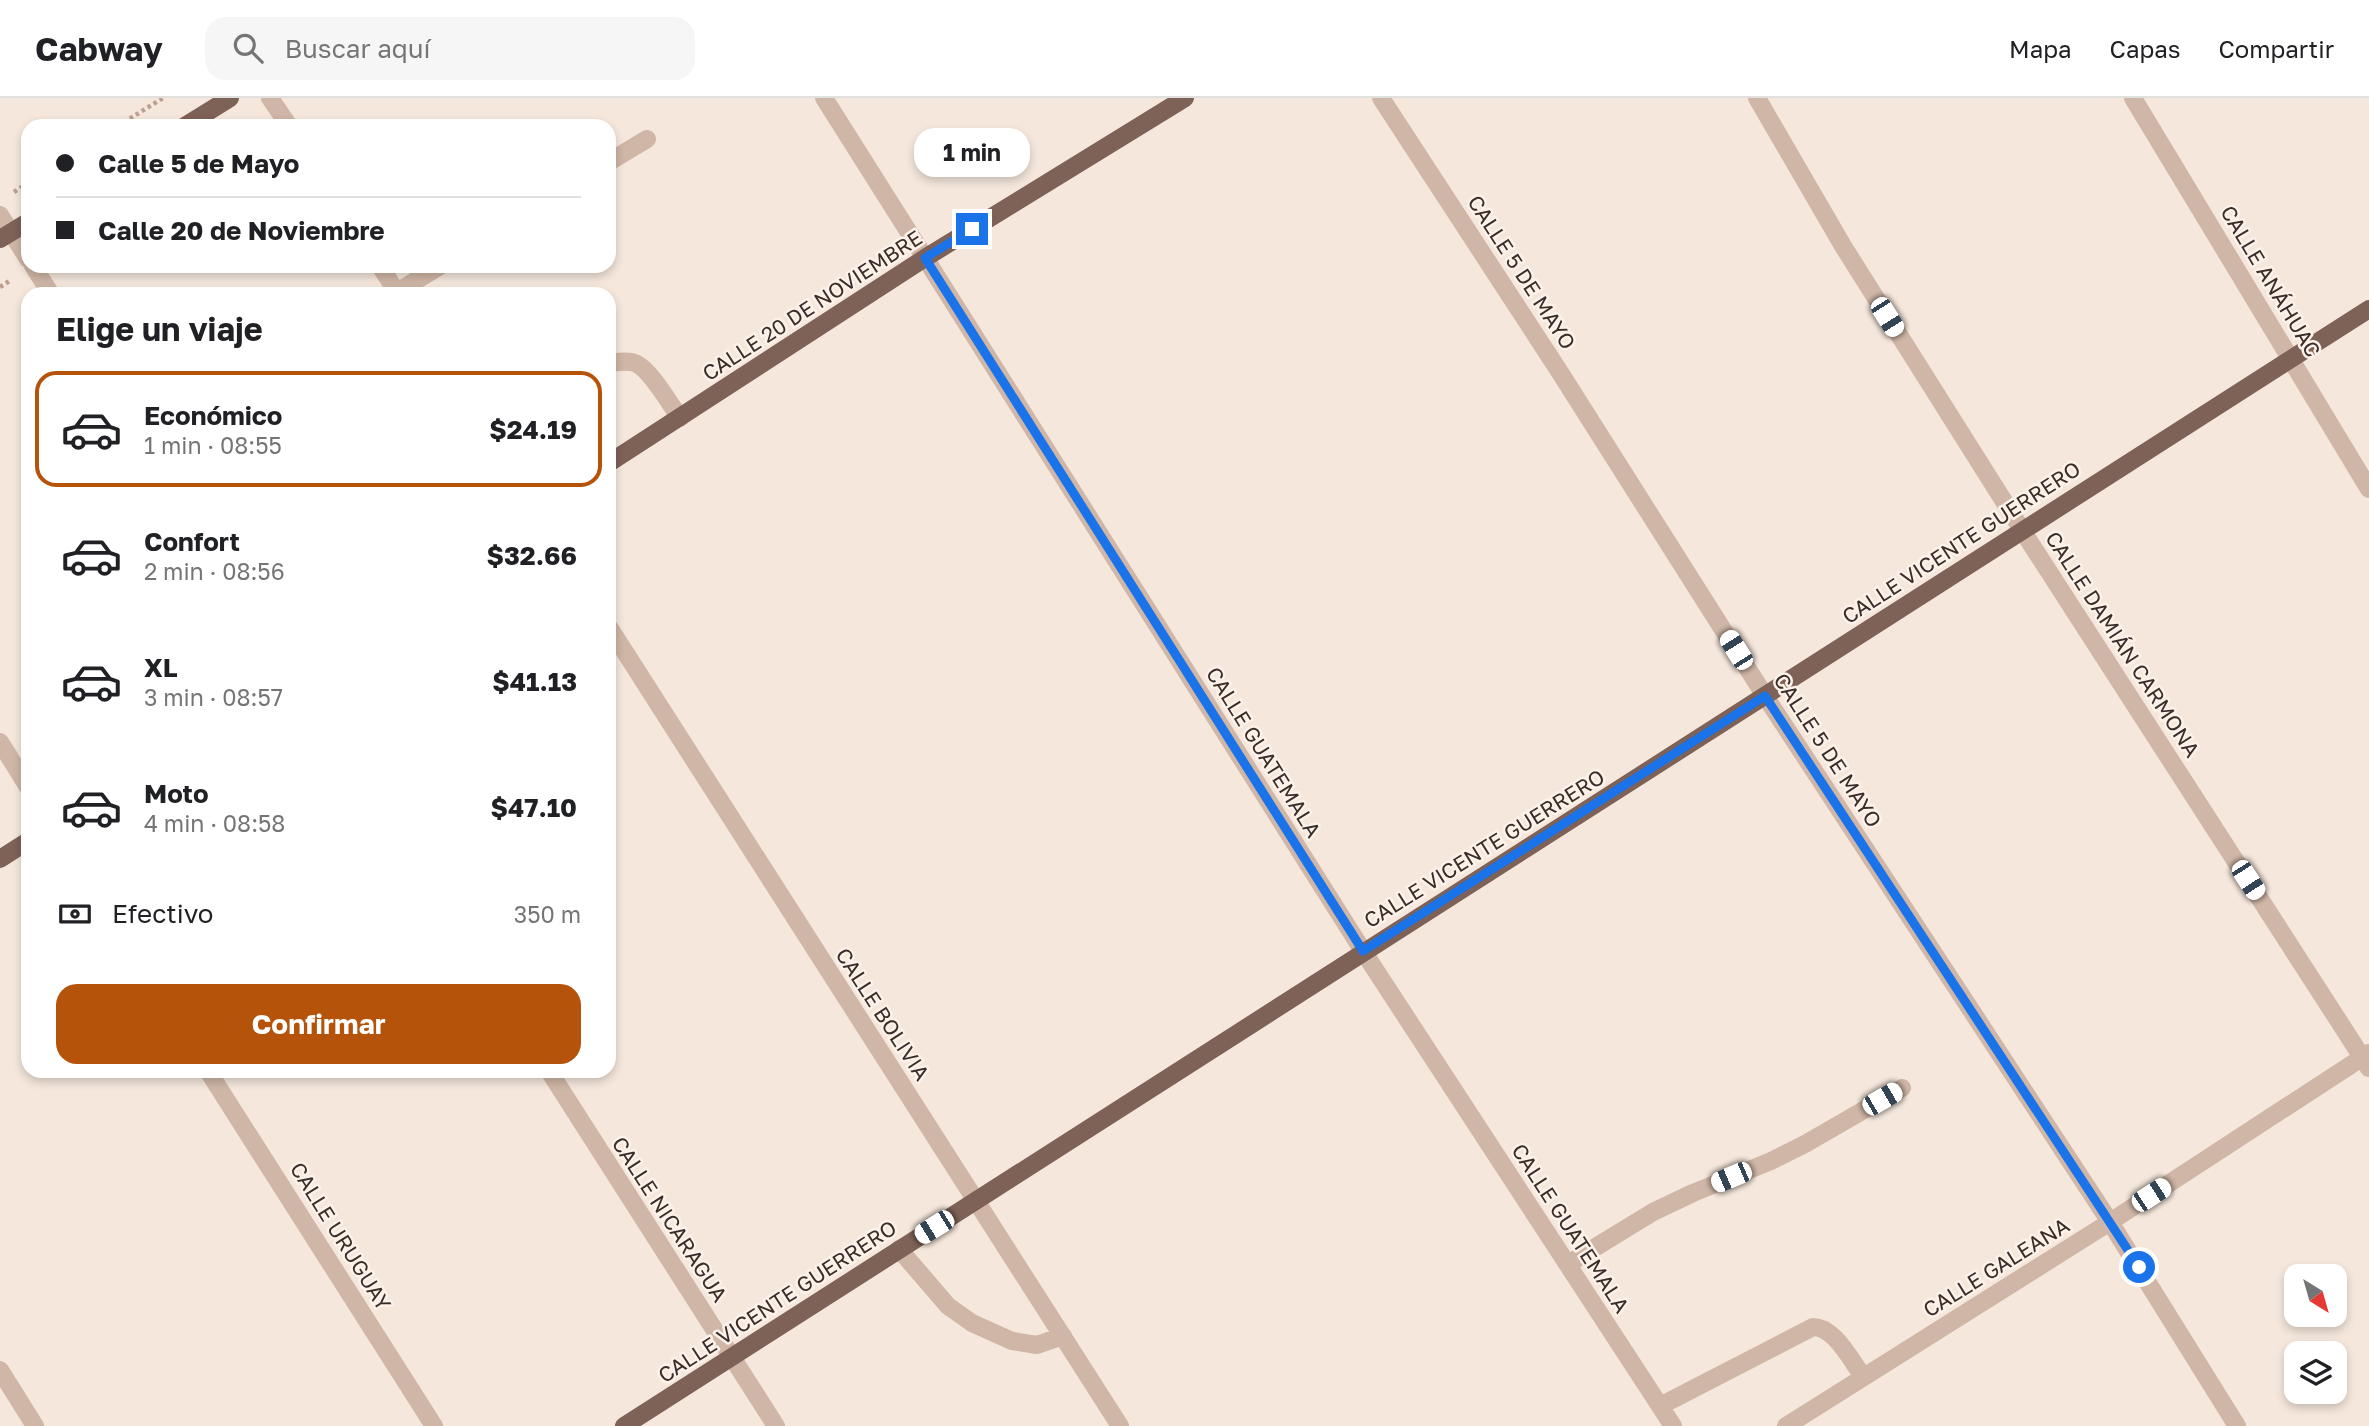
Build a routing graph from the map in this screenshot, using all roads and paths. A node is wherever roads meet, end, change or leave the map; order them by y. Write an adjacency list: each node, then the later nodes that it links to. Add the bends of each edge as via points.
1 (163, 98): 9 (path)
2 (230, 98): 10 (main road)
3 (270, 98): 11 (street)
4 (824, 98): 18 (street, CALLE GUATEMALA)
5 (1185, 98): 18 (main road, CALLE 20 DE NOVIEMBRE)
6 (1381, 98): 29 (street, CALLE 5 DE MAYO)
7 (1757, 98): 27 (street, CALLE DAMIÁN CARMONA, via 1843,246)
8 (2133, 98): 22 (street, CALLE ANÁHUAC)
9 (129, 119)
10 (196, 119)
11 (284, 119)
12 (647, 139): 13 (street)
13 (616, 158)
14 (0, 215): 16 (street)
15 (21, 226): 16 (main road)
16 (5, 236): 17 (street)
17 (21, 252)
18 (925, 258): 24 (main road, CALLE 20 DE NOVIEMBRE); 34 (street, CALLE GUATEMALA)
19 (429, 273): 20 (street)
20 (407, 287)
21 (2369, 309): 22 (main road, CALLE VICENTE GUERRERO)
22 (2291, 358): 26 (street, CALLE ANÁHUAC); 27 (main road, CALLE VICENTE GUERRERO)
23 (616, 362): 24 (street, via 638,364)
24 (680, 418): 25 (main road, CALLE 20 DE NOVIEMBRE)
25 (616, 459)
26 (2369, 489)
27 (2022, 530): 29 (main road, CALLE VICENTE GUERRERO); 35 (street, CALLE DAMIÁN CARMONA)
28 (616, 638): 39 (street, CALLE BOLIVIA)
29 (1765, 696): 34 (main road, CALLE VICENTE GUERRERO); 40 (street, CALLE 5 DE MAYO)
30 (0, 742): 31 (street)
31 (21, 776)
32 (21, 846): 33 (main road)
33 (0, 859)
34 (1363, 951): 39 (main road, CALLE VICENTE GUERRERO); 42 (street, CALLE GUATEMALA)
35 (2367, 1060): 40 (street, CALLE GALEANA)
36 (212, 1078): 49 (street, CALLE URUGUAY)
37 (553, 1078): 44 (street, CALLE NICARAGUA)
38 (1902, 1088): 42 (street, via 1771,1161 1653,1212)
39 (975, 1200): 41 (main road, CALLE VICENTE GUERRERO); 43 (street, CALLE BOLIVIA)
40 (2110, 1222): 46 (street, CALLE GALEANA); 55 (street, CALLE 5 DE MAYO)
41 (899, 1249): 43 (street, via 948,1306 972,1323 1012,1341 1037,1345); 44 (main road, CALLE VICENTE GUERRERO)
42 (1568, 1264): 47 (street, CALLE GUATEMALA)
43 (1062, 1336): 52 (street, CALLE BOLIVIA)
44 (731, 1357): 50 (main road, CALLE VICENTE GUERRERO); 51 (street, CALLE NICARAGUA)
45 (0, 1370): 48 (street)
46 (1863, 1377): 47 (street, via 1834,1338 1813,1327); 54 (street, CALLE GALEANA)
47 (1660, 1406): 53 (street, CALLE GUATEMALA)
48 (35, 1426)
49 (434, 1426)
50 (624, 1426)
51 (776, 1426)
52 (1120, 1426)
53 (1673, 1426)
54 (1786, 1426)
55 (2237, 1426)

